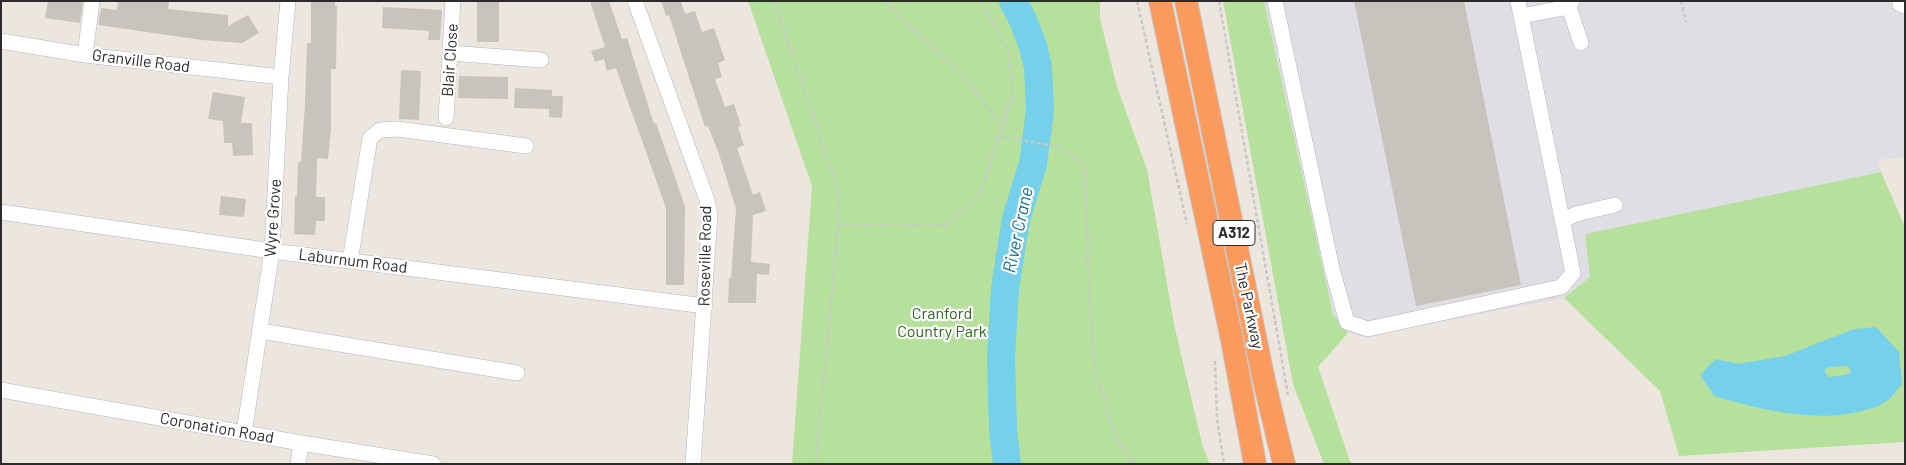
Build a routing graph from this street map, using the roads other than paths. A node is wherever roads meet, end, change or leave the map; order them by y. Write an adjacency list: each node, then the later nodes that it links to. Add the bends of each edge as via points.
1 (92, 1): 15 (street)
2 (288, 1): 17 (street, Wyre Grove)
3 (453, 1): 14 (street, Blair Close)
4 (635, 1): 25 (street, Roseville Road, via 707,200 710,215)
5 (1160, 1): 34 (highway, The Parkway / A312)
6 (1186, 1): 35 (highway, The Parkway / A312)
7 (1275, 1): 22 (street, via 1332,269 1347,322 1368,329 1561,287 1573,273)
8 (1900, 1): 10 (street)
9 (1570, 4): 11 (street); 13 (street)
10 (1905, 6)
11 (1520, 9): 22 (street)
12 (1, 41): 15 (street, Granville Road)
13 (1581, 43)
14 (450, 53): 16 (street); 18 (street, Blair Close)
15 (85, 55): 17 (street, Granville Road)
16 (541, 60)
17 (282, 77): 23 (street, Wyre Grove)
18 (446, 118)
19 (526, 146): 24 (street, via 397,129 380,130 370,138)
20 (1615, 205): 22 (street, via 1584,211)
21 (1, 212): 23 (street, Laburnum Road)
22 (1562, 221)
23 (272, 251): 24 (street, Laburnum Road); 26 (street, Wyre Grove)
24 (350, 261): 25 (street, Laburnum Road)
25 (705, 306): 33 (street, Roseville Road)
26 (260, 331): 27 (street); 29 (street, Wyre Grove)
27 (517, 373)
28 (1, 390): 29 (street, Coronation Road)
29 (244, 433): 30 (street, Coronation Road)
30 (301, 443): 31 (street); 32 (street, Coronation Road)
31 (298, 464)
32 (433, 464)
33 (693, 464)
34 (1255, 464)
35 (1284, 464)

